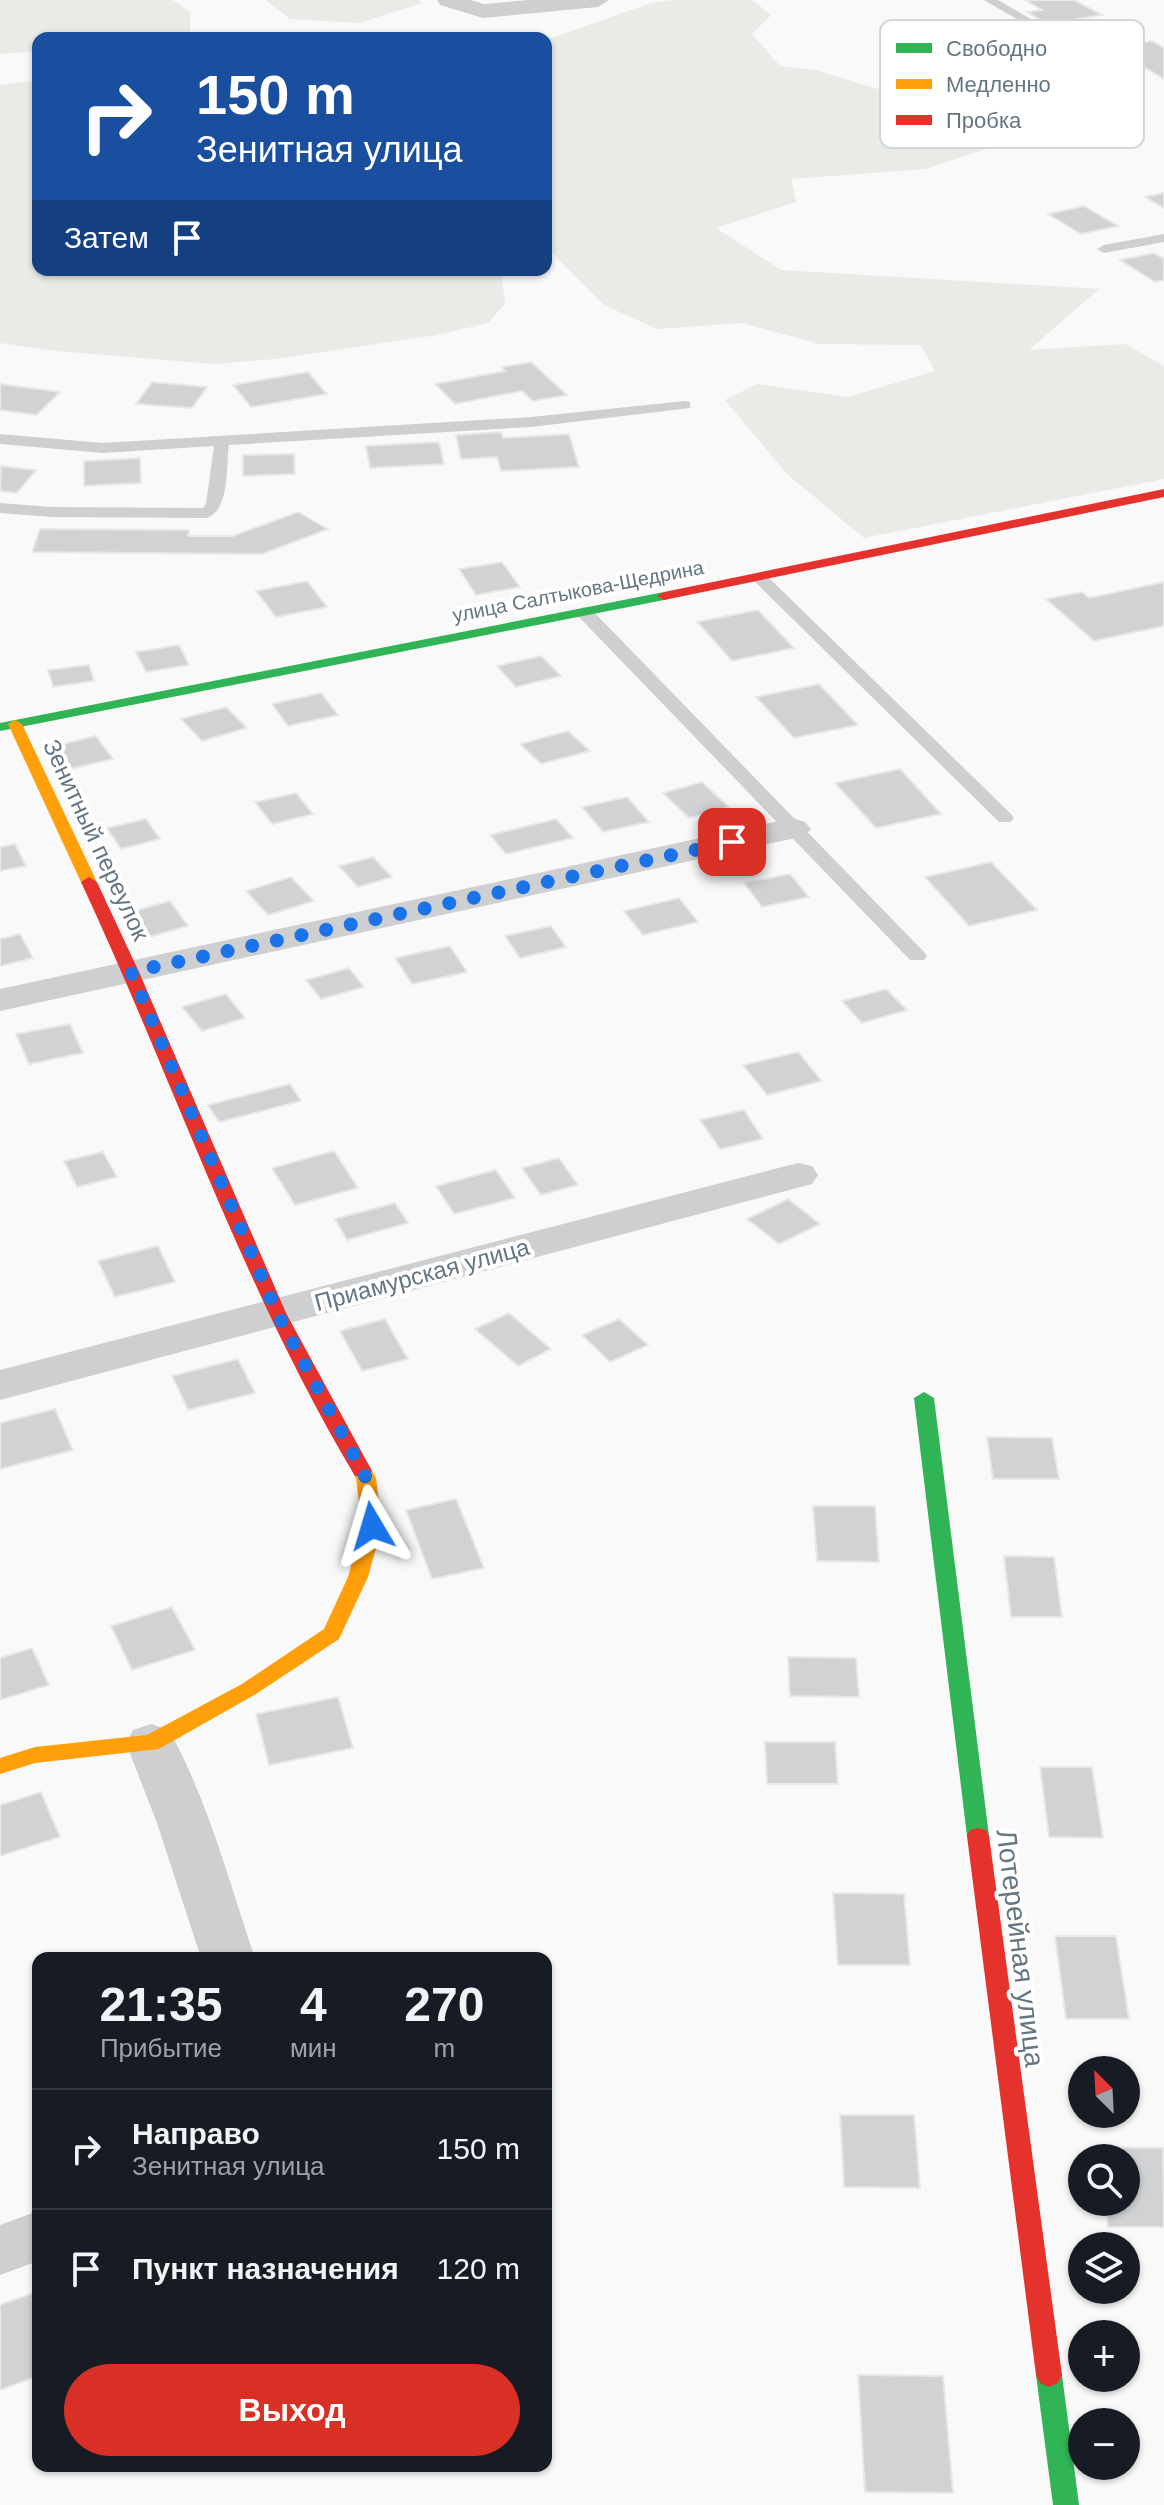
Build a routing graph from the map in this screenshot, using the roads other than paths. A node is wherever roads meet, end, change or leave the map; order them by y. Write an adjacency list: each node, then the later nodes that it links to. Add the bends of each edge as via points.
1 (448, 0): 2 (street, via 483,11)
2 (598, 0)
3 (990, 0): 4 (lane)
4 (1025, 20)
5 (1164, 238): 6 (lane)
6 (1104, 249)
7 (685, 405): 9 (lane, via 531,422)
8 (0, 439): 9 (lane, via 103,448)
9 (222, 439): 11 (lane, via 214,505 207,513)
10 (1164, 493): 12 (street, улица Салтыкова-Щедрина)
11 (0, 508)
12 (759, 577): 13 (street, улица Салтыкова-Щедрина); 15 (lane)
13 (584, 612): 14 (street, улица Салтыкова-Щедрина); 16 (lane)
14 (8, 725): 18 (street, Зенитный переулок)
15 (1005, 818)
16 (793, 829): 17 (lane); 18 (street)
17 (917, 956)
18 (131, 972): 19 (street); 21 (street, Зенитный переулок)
19 (0, 1000)
20 (798, 1175): 21 (street, Приамурская улица)
21 (277, 1313): 22 (street, Приамурская улица); 24 (street, Зенитный переулок, via 366,1478 372,1526 358,1577 332,1634 249,1689)
22 (0, 1385)
23 (924, 1398): 29 (street, Лотерейная улица)
24 (151, 1743): 25 (street, via 35,1755); 26 (street)
25 (0, 1766)
26 (226, 1952)
27 (32, 2238): 28 (street)
28 (0, 2250)
29 (1066, 2505)

